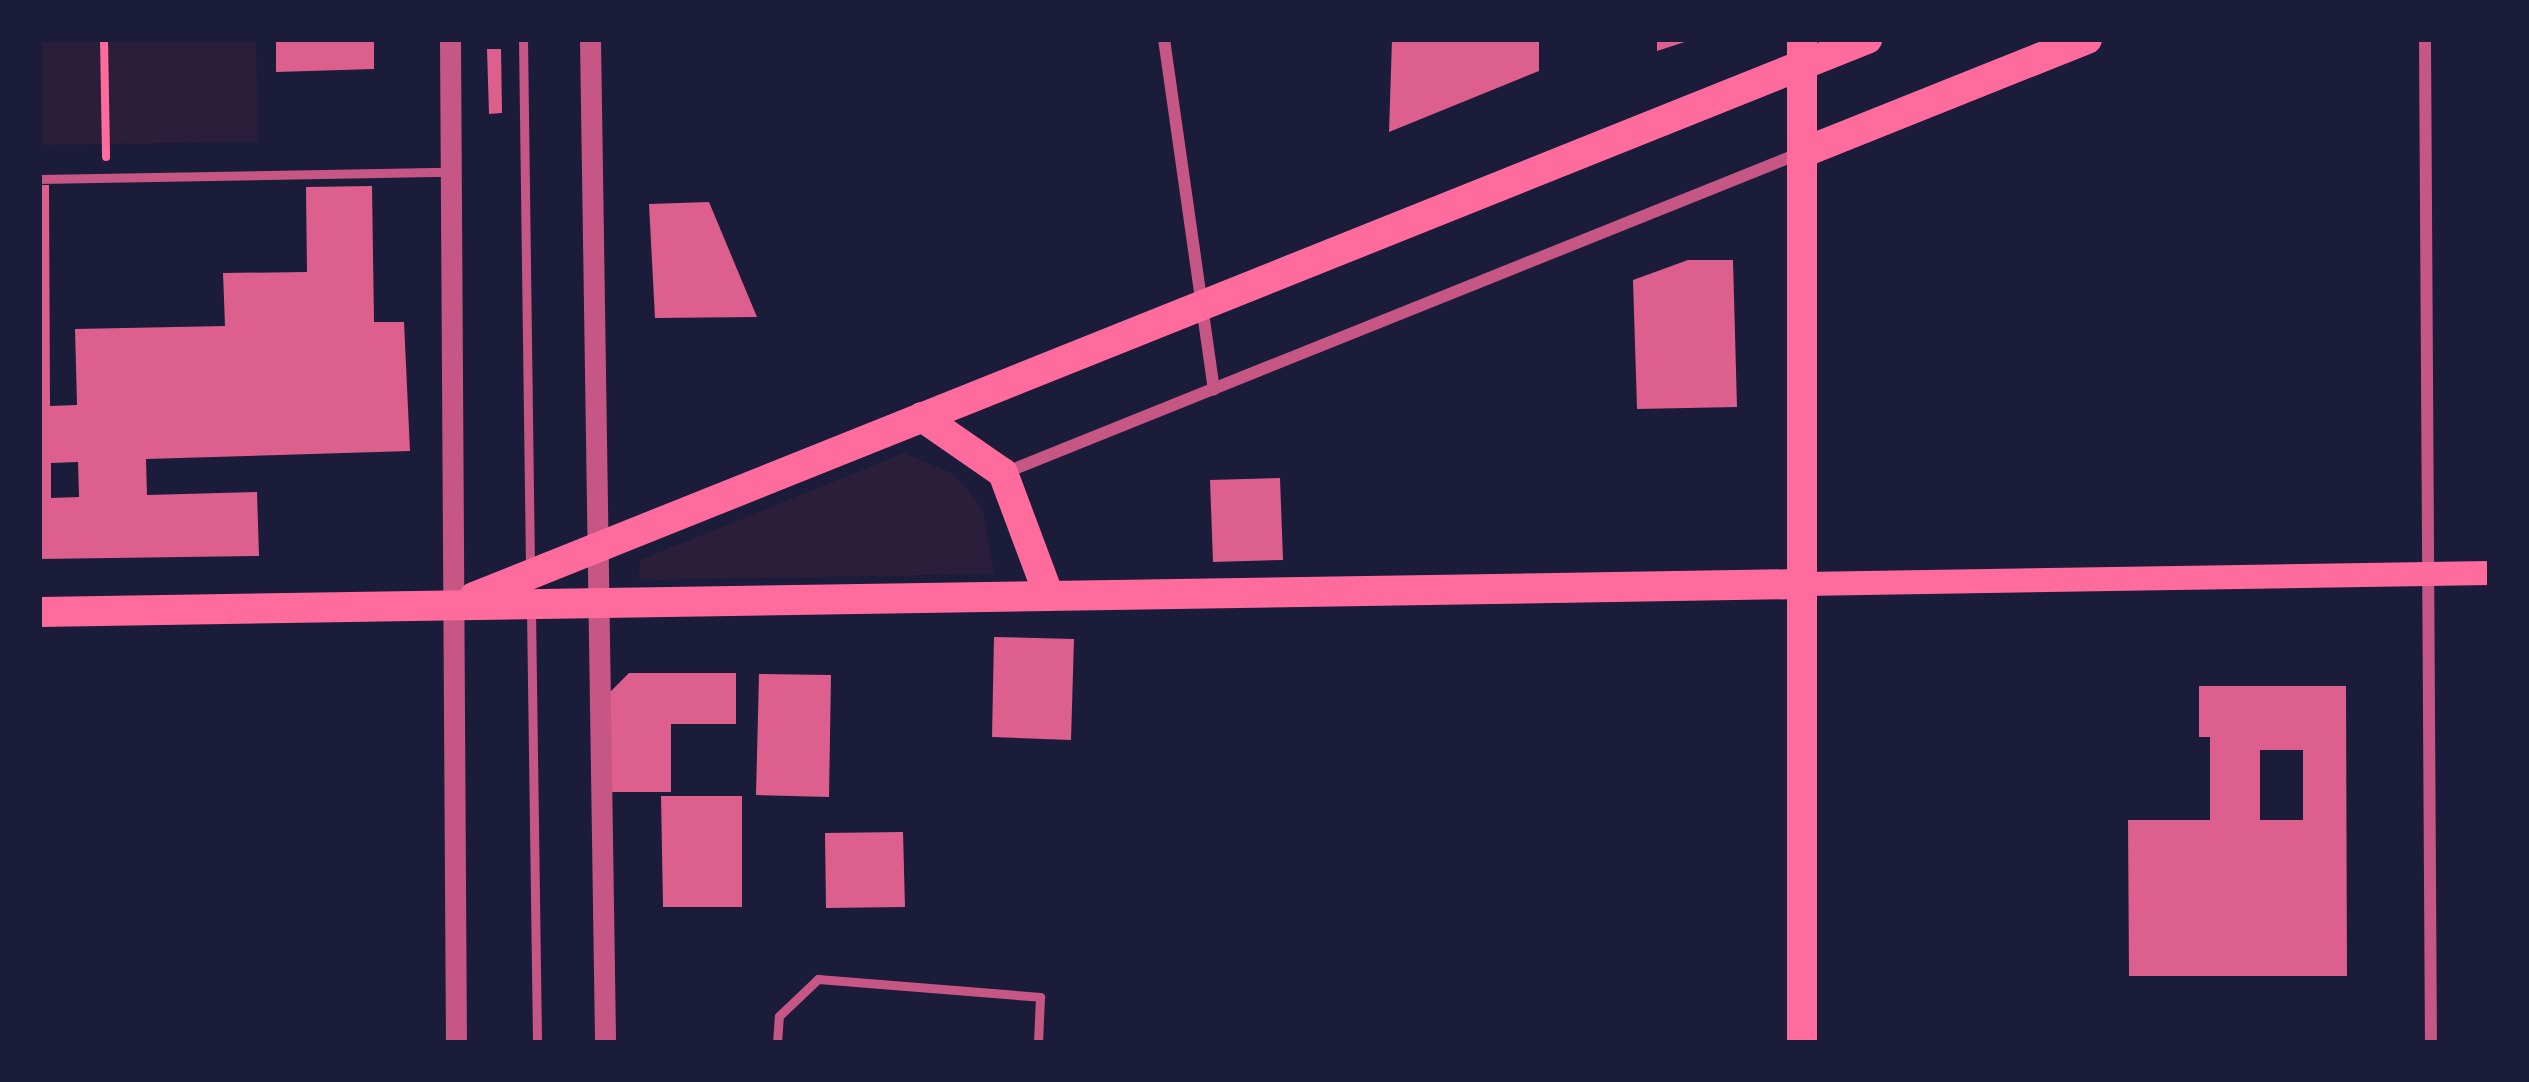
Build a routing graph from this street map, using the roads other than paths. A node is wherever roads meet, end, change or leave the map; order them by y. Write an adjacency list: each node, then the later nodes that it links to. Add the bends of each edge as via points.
1 (450, 39): 10 (street)
2 (523, 39): 20 (lane)
3 (590, 39): 16 (street)
4 (1164, 39): 12 (street)
5 (1868, 39): 8 (main road)
6 (2087, 39): 9 (main road)
7 (2425, 39): 18 (street)
8 (1802, 53): 9 (main road); 12 (main road)
9 (1802, 153): 13 (street); 19 (main road)
10 (451, 172): 11 (lane); 23 (street)
11 (39, 178)
12 (1196, 306): 13 (street); 14 (main road)
13 (1214, 389): 15 (street)
14 (922, 417): 15 (main road); 16 (main road)
15 (1003, 473): 21 (main road)
16 (598, 548): 20 (main road); 22 (street)
17 (2490, 573): 18 (main road)
18 (2428, 574): 19 (main road); 31 (street)
19 (1802, 584): 21 (main road); 30 (main road)
20 (530, 590): 22 (main road); 23 (main road); 26 (lane)
21 (1049, 596): 22 (main road)
22 (599, 603): 27 (street)
23 (451, 605): 24 (main road); 25 (street)
24 (39, 612)
25 (456, 1043)
26 (537, 1043)
27 (605, 1043)
28 (777, 1043): 29 (lane, via 779,1016 818,979 1040,997)
29 (1038, 1043)
30 (1802, 1043)
31 (2431, 1043)

